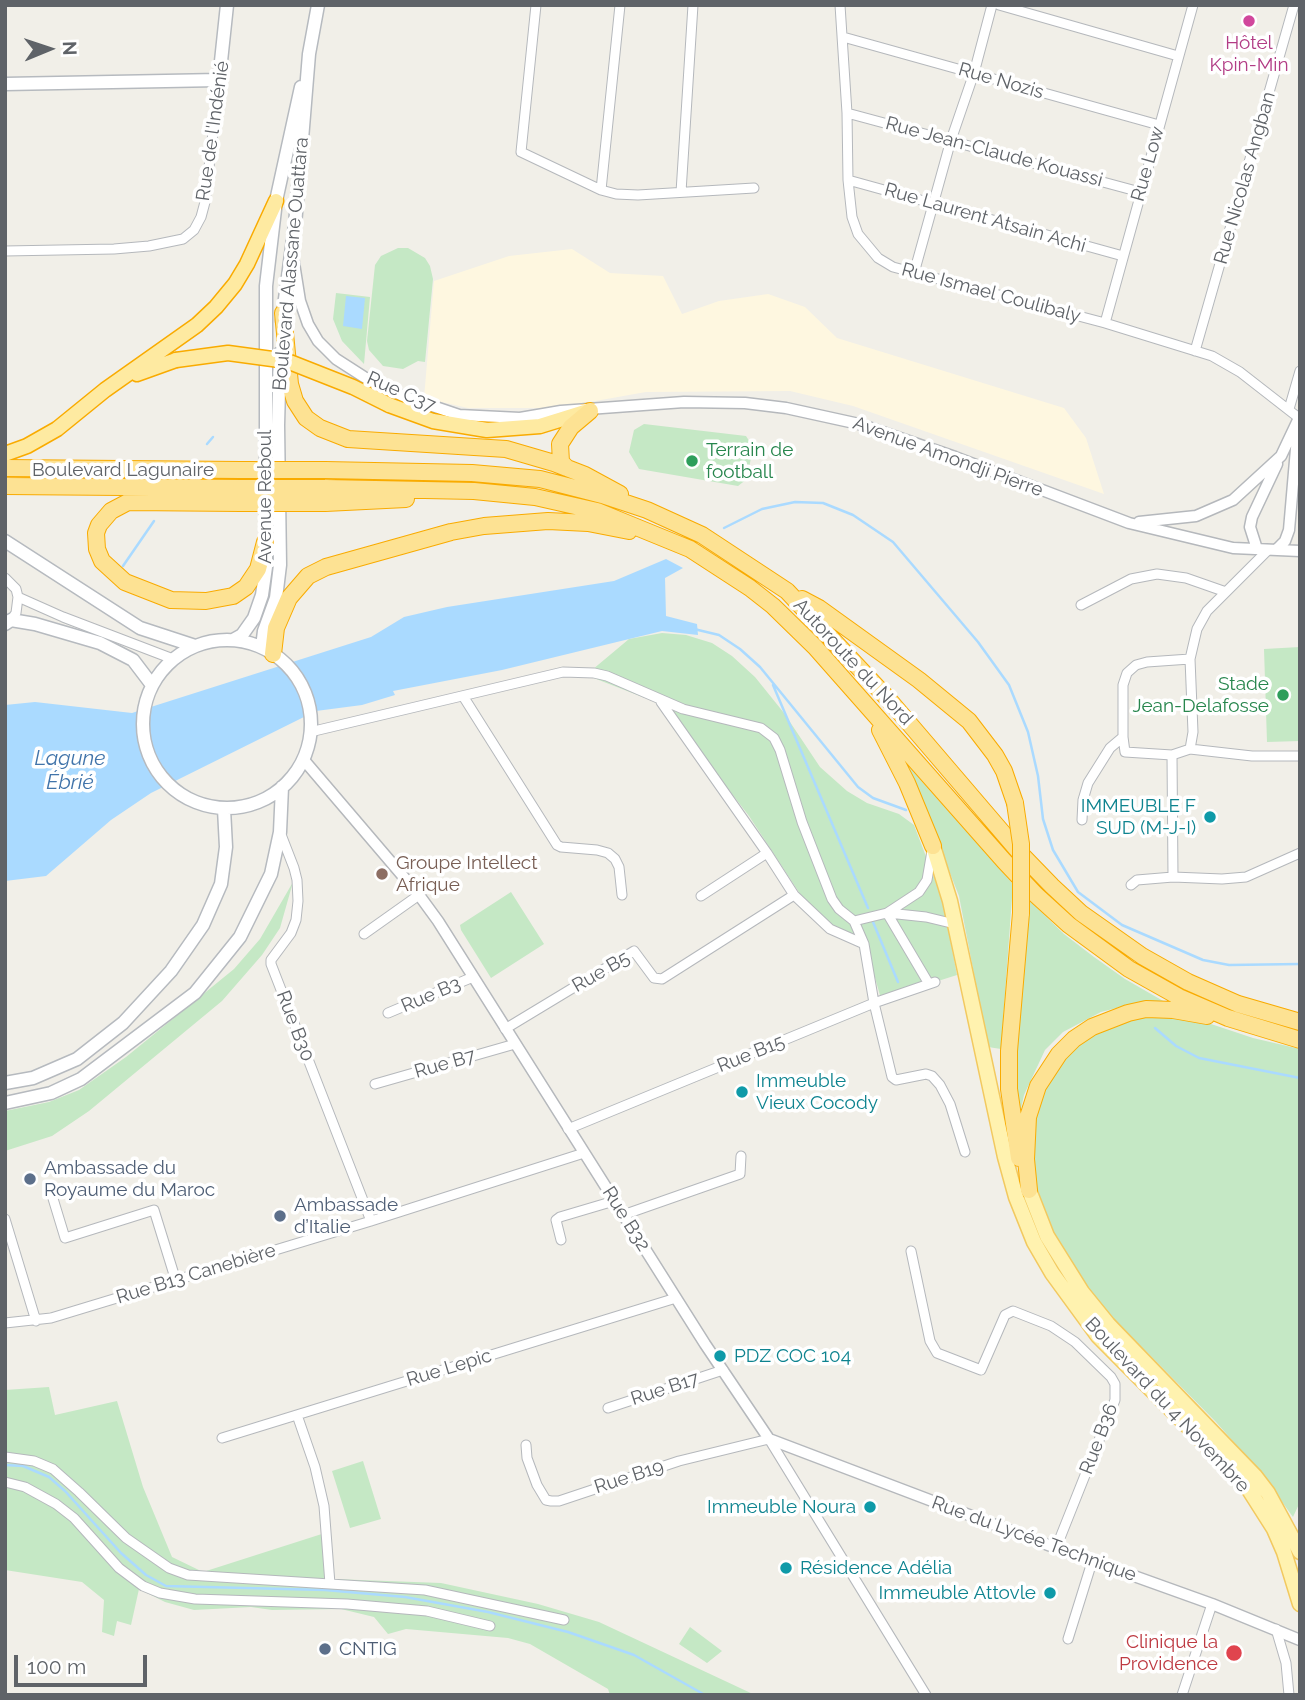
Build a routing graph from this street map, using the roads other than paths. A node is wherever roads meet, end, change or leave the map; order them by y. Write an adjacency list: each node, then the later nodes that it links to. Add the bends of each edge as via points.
1 (228, 5): 15 (main road, Rue de l'Indénié)
2 (318, 5): 12 (main road, Boulevard Alassane Ouattara)
3 (536, 5): 22 (street, via 521,152)
4 (620, 5): 22 (street)
5 (693, 5): 23 (street)
6 (841, 5): 11 (street, Rue Ismael Coulibaly)
7 (992, 5): 14 (street)
8 (999, 5): 13 (street)
9 (1193, 5): 13 (street, Rue Low)
10 (1294, 5): 33 (street, Rue Nicolas Angban)
11 (843, 37): 14 (street, Rue Nozis); 17 (street, Rue Ismael Coulibaly)
12 (309, 54): 25 (main road, Avenue Reboul); 28 (main road, Boulevard Alassane Ouattara)
13 (1178, 56): 18 (street, Rue Low)
14 (974, 73): 18 (street, Rue Nozis); 19 (street)
15 (219, 80): 16 (main road); 27 (street, Rue de l'Indénié, via 205,202 194,230 183,239 114,249)
16 (5, 84)
17 (847, 113): 19 (street, Rue Jean-Claude Kouassi); 20 (street, Rue Ismael Coulibaly)
18 (1159, 125): 24 (street, Rue Low)
19 (951, 140): 24 (street, Rue Jean-Claude Kouassi); 26 (street)
20 (848, 180): 26 (street, Rue Laurent Atsain Achi); 30 (street, Rue Ismael Coulibaly, via 852,218 866,247 893,267)
21 (754, 188): 23 (street)
22 (601, 190): 23 (street, via 638,195)
23 (681, 192)
24 (1140, 192): 29 (street, Rue Low)
25 (276, 201): 35 (highway, via 247,264 216,307); 52 (main road, Avenue Reboul, via 266,286)
26 (934, 203): 29 (street, Rue Laurent Atsain Achi); 30 (street)
27 (5, 251)
28 (292, 251): 31 (main road, Boulevard Alassane Ouattara); 37 (street, Rue C37, via 308,324 336,359 364,377 402,396 459,415 520,418)
29 (1122, 256): 32 (street, Rue Low)
30 (914, 273): 32 (street, Rue Ismael Coulibaly)
31 (284, 313): 42 (highway, via 292,392 306,418 320,428 348,439 506,449); 63 (main road, Boulevard Alassane Ouattara, via 279,372 279,575 264,631)
32 (1104, 323): 33 (street, Rue Ismael Coulibaly)
33 (1195, 351): 36 (street, Rue Ismael Coulibaly, via 1228,364)
34 (1300, 371): 36 (street)
35 (105, 390): 37 (highway, bridge, via 152,367 228,353 287,361 433,421 487,430 540,426); 39 (highway, via 42,438)
36 (1289, 410): 38 (street, Rue Ismael Coulibaly)
37 (590, 411): 42 (highway, via 571,426 560,444 561,461); 48 (street, Avenue Amondji Pierre, via 714,402 840,418)
38 (1300, 417): 40 (street); 47 (street)
39 (5, 454)
40 (1281, 456): 48 (street, via 1247,489 1214,510); 53 (street, via 1250,527)
41 (5, 468): 43 (highway, Boulevard Lagunaire, bridge)
42 (567, 468): 46 (highway)
43 (325, 470): 46 (highway, Autoroute du Nord, via 519,477 572,487)
44 (5, 486): 45 (highway, Boulevard Lagunaire)
45 (241, 496): 50 (highway, Autoroute du Nord, bridge, via 474,491 526,495 606,514); 52 (highway, via 128,502 111,511 96,533 102,561 125,582 154,595 206,601 233,596 246,587 258,569)
46 (647, 510): 56 (highway, Autoroute du Nord, via 702,535)
47 (1290, 510): 49 (street); 53 (street, via 1285,541)
48 (1129, 523): 53 (street, Avenue Amondji Pierre, via 1233,548)
49 (1300, 534)
50 (662, 536): 63 (highway, via 588,523 514,522 451,532 326,566 308,576 289,598 276,628); 69 (highway, Autoroute du Nord, via 724,570 773,606)
51 (5, 541): 62 (main road, via 140,628)
52 (265, 542): 61 (main road, Avenue Reboul, via 262,595 254,618)
53 (1267, 550): 54 (street, Avenue Amondji Pierre); 57 (street)
54 (1300, 551)
55 (5, 578): 58 (street)
56 (788, 591): 98 (highway, Autoroute du Nord, via 1020,853 1081,913 1188,982 1238,1004); 109 (highway, bridge, via 853,632 969,721 1004,771 1021,844 1009,1089 1018,1154)
57 (1226, 592): 59 (street, via 1157,574 1131,579); 65 (street, via 1202,618)
58 (18, 597): 60 (street, via 16,612); 64 (street)
59 (1082, 605)
60 (8, 622): 66 (main road, via 57,629 100,643 133,660)
61 (233, 640): 62 (main road); 63 (main road)
62 (195, 646): 64 (main road)
63 (272, 654): 70 (main road, via 300,684)
64 (173, 659): 66 (main road)
65 (1190, 659): 71 (street, via 1147,662 1127,673); 72 (street)
66 (150, 691): 77 (main road, via 143,720 145,745 155,767 173,789 201,805)
67 (463, 696): 68 (street, via 578,671 607,676); 70 (street); 86 (street, via 557,845 608,853 619,867)
68 (660, 700): 81 (street); 90 (street, via 761,728 774,738 832,899)
69 (865, 703): 80 (highway, via 907,783); 97 (highway, Autoroute du Nord, via 1004,861 1069,925 1129,969)
70 (310, 725): 75 (main road)
71 (1123, 737): 73 (street, via 1125,752); 78 (street, via 1110,748 1088,783)
72 (1190, 749): 73 (street); 74 (street, via 1252,756)
73 (1172, 755): 83 (street)
74 (1300, 755)
75 (303, 759): 76 (main road); 85 (street, Rue B32)
76 (282, 787): 77 (main road, via 251,805); 79 (main road)
77 (224, 809): 102 (main road, via 226,847 221,884 203,925 171,971 123,1023 78,1059 33,1078)
78 (1082, 820)
79 (280, 832): 104 (main road, via 271,874 256,907 240,937 195,993 81,1079 51,1093); 114 (street, Rue B30, via 298,880 298,901 291,933 271,964)
80 (933, 846): 89 (street, via 927,880 919,892); 91 (main road, Boulevard du 4 Novembre)
81 (767, 853): 87 (street); 88 (street)
82 (1300, 853): 83 (street, via 1246,877)
83 (1173, 877): 84 (street, via 1137,880)
84 (1131, 885)
85 (419, 895): 92 (street); 94 (street, Rue B32)
86 (622, 895)
87 (794, 895): 93 (street, via 830,929); 99 (street, Rue B5, via 662,979 654,978 634,951)
88 (701, 896)
89 (887, 913): 90 (street); 91 (street); 95 (street, Rue B15, via 932,983)
90 (855, 921): 93 (street)
91 (955, 924): 134 (main road, Boulevard du 4 Novembre, via 1005,1157 1034,1242 1098,1336 1246,1485 1274,1529)
92 (364, 934)
93 (864, 944): 95 (street)
94 (472, 977): 96 (street, Rue B3); 99 (street, Rue B32)
95 (874, 1003): 105 (street, Rue B15); 106 (street, via 892,1077 932,1076 950,1104)
96 (388, 1013)
97 (1228, 1018): 100 (highway, Autoroute du Nord); 109 (highway, via 1146,1009 1110,1019 1074,1039 1046,1071 1032,1101 1026,1139)
98 (1300, 1022)
99 (505, 1029): 101 (street, Rue B32)
100 (1300, 1040)
101 (515, 1044): 103 (street, Rue B7); 105 (street, Rue B32)
102 (5, 1083)
103 (375, 1084)
104 (5, 1103)
105 (568, 1129): 107 (street, Rue B32)
106 (965, 1152)
107 (584, 1153): 111 (street, Rue B32); 114 (street, Rue B13 Canebière)
108 (741, 1156): 112 (street, via 740,1174)
109 (1029, 1190): 130 (main road, Boulevard du 4 Novembre, via 1047,1236 1082,1292 1255,1476)
110 (51, 1192): 117 (street, via 65,1238 154,1210)
111 (614, 1200): 112 (street, Rue B32); 115 (street, via 556,1220)
112 (624, 1215): 118 (street, Rue B32)
113 (5, 1219): 119 (street)
114 (371, 1221): 117 (street, Rue B13 Canebière)
115 (561, 1240)
116 (911, 1251): 129 (street, Rue B36, via 930,1341 937,1353 981,1370 1005,1315 1013,1311 1051,1326 1075,1342 1115,1384 1115,1400)
117 (176, 1280): 119 (street, Rue B13 Canebière)
118 (676, 1298): 121 (street, Rue B32); 123 (street, Rue Lepic)
119 (36, 1321): 120 (street, Rue B13 Canebière)
120 (5, 1323)
121 (723, 1370): 122 (street, Rue B17); 125 (street, Rue B32)
122 (608, 1408)
123 (297, 1415): 124 (street, Rue Lepic); 132 (street, via 324,1506)
124 (222, 1438)
125 (769, 1439): 126 (street, Rue B19, via 679,1461 559,1501 545,1500); 129 (street, Rue du Lycée Technique); 140 (street, Rue B32)
126 (526, 1446)
127 (5, 1457): 132 (street, via 53,1469 126,1538 169,1568 205,1578)
128 (5, 1482): 136 (street, via 56,1504 119,1569 160,1593 194,1599 425,1611)
129 (1056, 1548): 131 (street, Rue du Lycée Technique)
130 (1300, 1552)
131 (1092, 1562): 133 (street, Rue du Lycée Technique); 138 (street)
132 (330, 1584): 135 (street, via 425,1590)
133 (1212, 1604): 137 (street, Rue du Lycée Technique); 141 (street)
134 (1300, 1604)
135 (564, 1620)
136 (490, 1626)
137 (1276, 1629): 139 (street, Rue du Lycée Technique); 142 (street)
138 (1068, 1639)
139 (1300, 1640)
140 (926, 1695)
141 (1182, 1695)
142 (1289, 1695)

